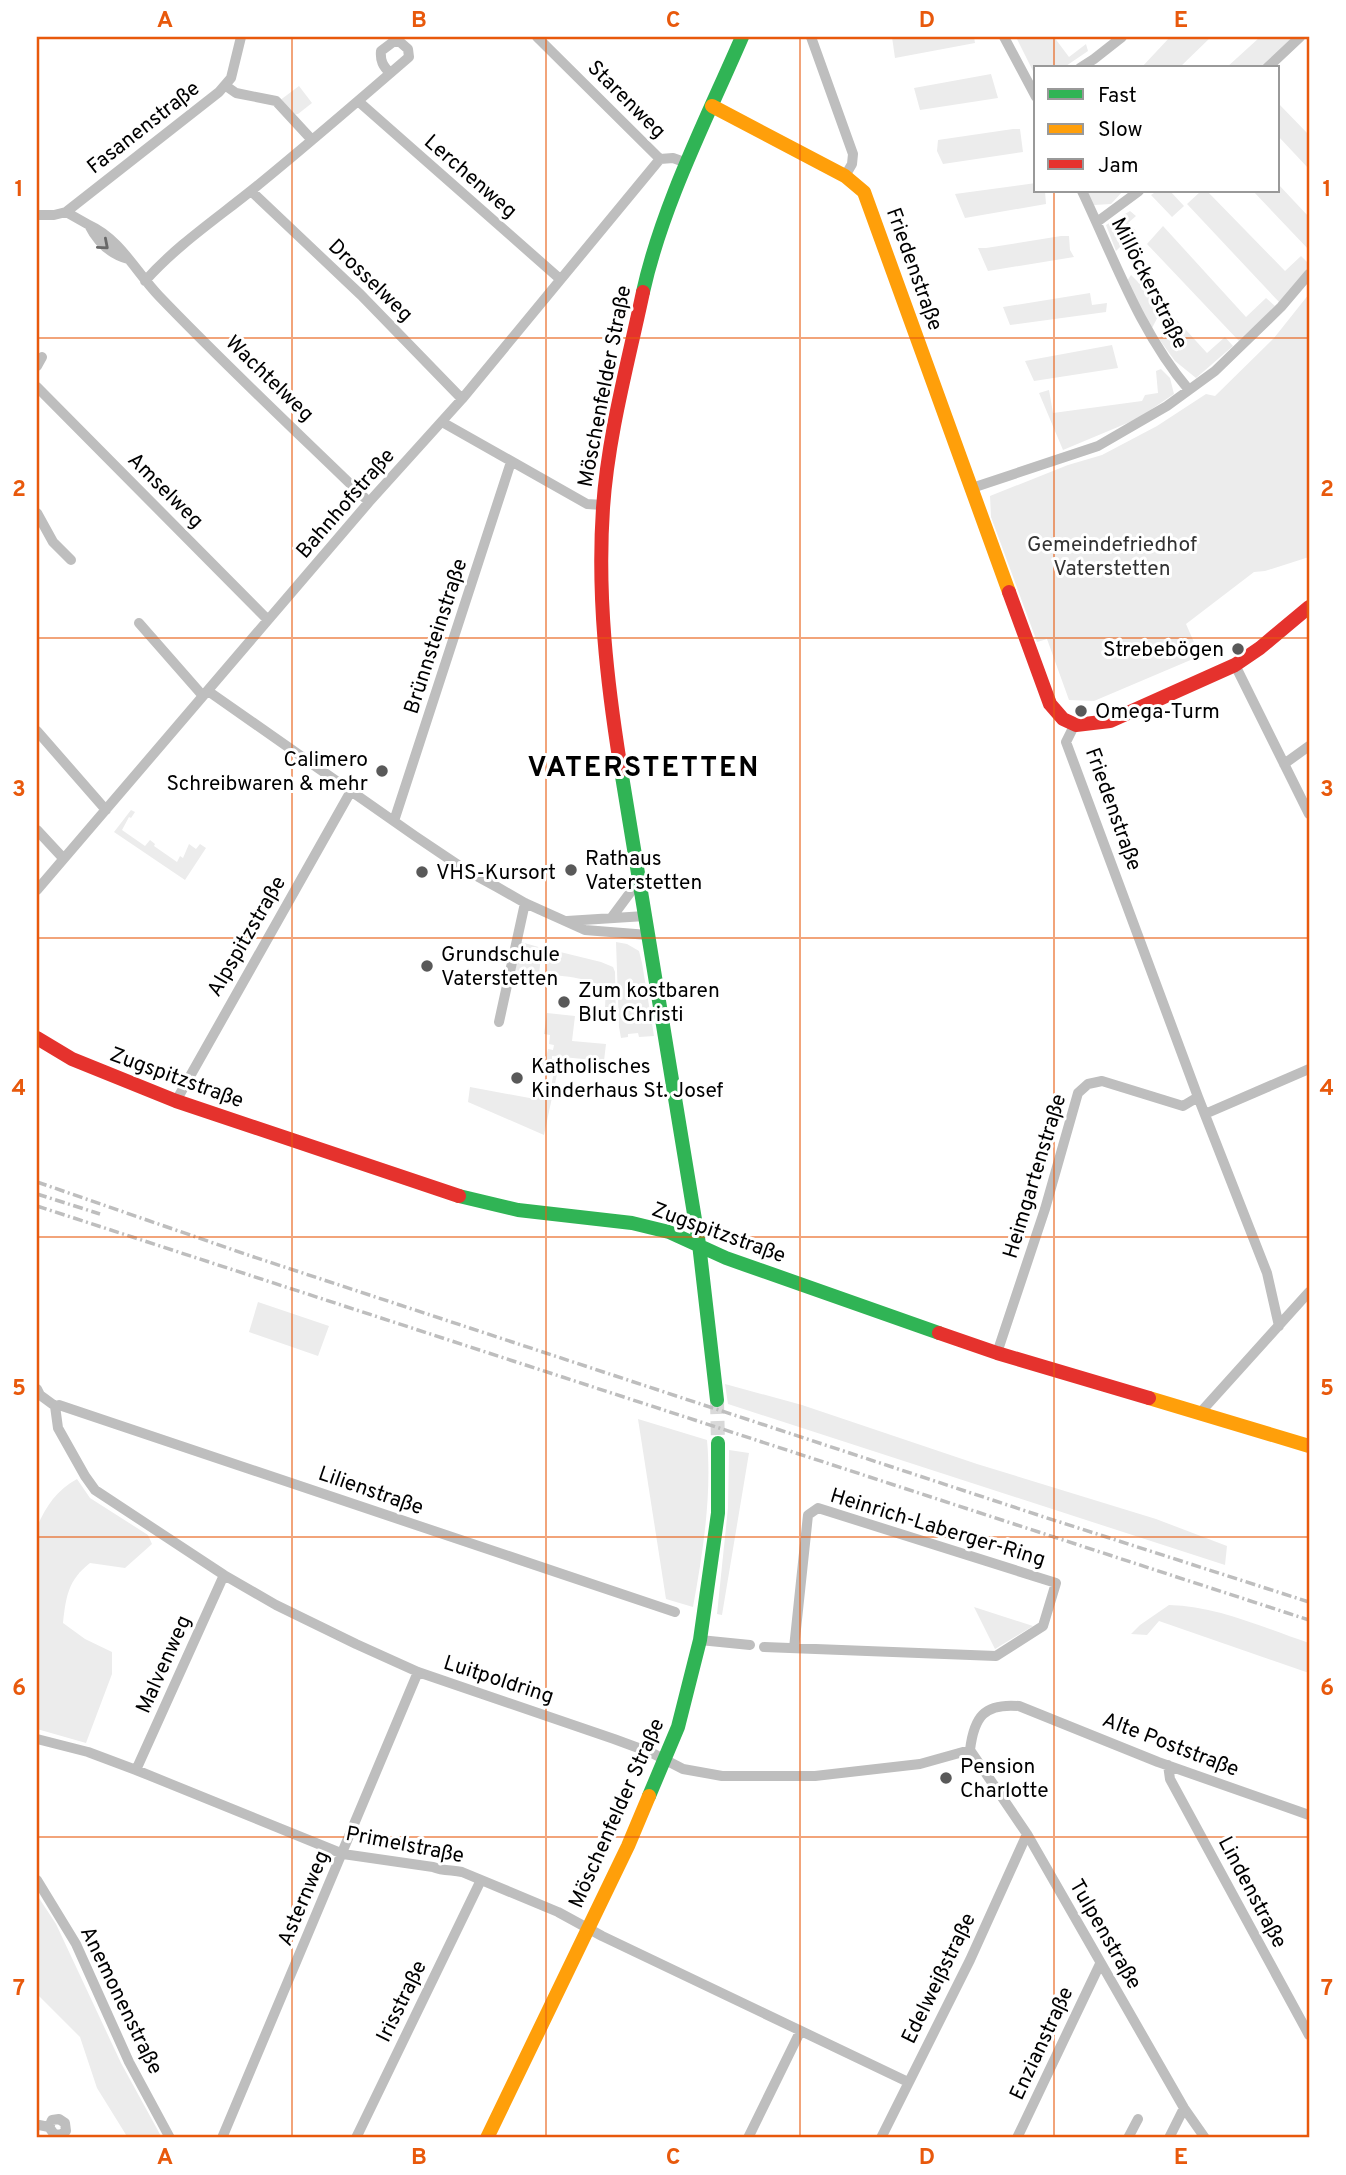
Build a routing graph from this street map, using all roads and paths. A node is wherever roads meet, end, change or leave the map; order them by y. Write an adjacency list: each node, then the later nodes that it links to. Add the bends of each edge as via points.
1 (241, 37): 11 (street, Fasanenstraße)
2 (537, 37): 16 (street, Starenweg)
3 (742, 37): 14 (street, Möschenfelder Straße)
4 (811, 37): 18 (street, via 853,154)
5 (1004, 37): 12 (street)
6 (1122, 37): 8 (street)
7 (1300, 37): 9 (street)
8 (1083, 66)
9 (1269, 66)
10 (390, 73): 13 (street)
11 (226, 86): 15 (street, via 236,93 275,101); 22 (street, Fasanenstraße)
12 (1034, 92)
13 (358, 101): 15 (street); 26 (street, Lerchenweg)
14 (712, 106): 17 (street, Möschenfelder Straße); 18 (street, Friedenstraße)
15 (312, 140): 19 (street)
16 (660, 159): 17 (street, via 673,158); 26 (street, Bahnhofstraße)
17 (685, 169): 35 (street, Möschenfelder Straße, via 656,245 632,335)
18 (845, 176): 33 (street, Friedenstraße, via 864,192)
19 (251, 191): 27 (street); 30 (street, Drosselweg, via 362,295)
20 (1082, 192): 24 (street, Millöckerstraße)
21 (1138, 192): 24 (street)
22 (66, 212): 23 (street); 27 (street, Wachtelweg, via 99,229 121,248)
23 (37, 215)
24 (1097, 222): 29 (street, Millöckerstraße, via 1138,311 1168,364)
25 (1309, 274): 29 (street, via 1240,347)
26 (560, 279): 30 (street, Bahnhofstraße)
27 (145, 281): 34 (street, Wachtelweg)
28 (37, 387): 39 (street, Amselweg)
29 (1189, 390): 33 (street, via 1098,446)
30 (462, 399): 31 (street, Bahnhofstraße)
31 (442, 422): 32 (street); 34 (street, Bahnhofstraße)
32 (511, 462): 35 (street, via 587,504); 50 (street, Brünnsteinstraße)
33 (972, 488): 43 (street, Friedenstraße, via 1050,704 1059,718)
34 (369, 502): 39 (street, Bahnhofstraße)
35 (603, 505): 53 (street, Möschenfelder Straße, via 607,673)
36 (37, 513): 37 (street, via 53,542)
37 (71, 560)
38 (1309, 607): 41 (street)
39 (268, 620): 42 (street, Bahnhofstraße)
40 (139, 623): 42 (street)
41 (1235, 665): 43 (street, via 1110,721); 46 (street)
42 (206, 694): 47 (street); 48 (street, Bahnhofstraße)
43 (1076, 724): 63 (street, Friedenstraße, via 1066,742)
44 (37, 731): 48 (street)
45 (1309, 746): 46 (street)
46 (1284, 764): 49 (street)
47 (351, 791): 50 (street); 64 (street, Alpspitzstraße)
48 (106, 810): 52 (street, Bahnhofstraße)
49 (1309, 814)
50 (394, 821): 55 (street, via 464,869)
51 (37, 831): 52 (street)
52 (62, 858): 54 (street, Bahnhofstraße)
53 (638, 882): 56 (street, Möschenfelder Straße); 57 (street)
54 (37, 890)
55 (525, 903): 58 (street); 60 (street)
56 (645, 916): 57 (street); 59 (street, Möschenfelder Straße)
57 (612, 917): 58 (street)
58 (564, 920): 59 (street, via 585,930)
59 (648, 935): 66 (street, Möschenfelder Straße)
60 (499, 1022)
61 (37, 1038): 64 (street, Zugspitzstraße, via 72,1059)
62 (1309, 1069): 65 (street)
63 (1198, 1097): 65 (street, Friedenstraße); 69 (street, Heimgartenstraße, via 1183,1106 1102,1081 1088,1084 1078,1093)
64 (176, 1101): 66 (street, Zugspitzstraße, via 458,1196 518,1210 632,1223)
65 (1205, 1114): 68 (street, Friedenstraße, via 1267,1273)
66 (699, 1244): 69 (street, Zugspitzstraße, via 726,1258); 71 (street, Möschenfelder Straße)
67 (1309, 1292): 68 (street)
68 (1279, 1326): 73 (street)
69 (997, 1353): 73 (street, Zugspitzstraße)
70 (37, 1389): 72 (street)
71 (717, 1400)
72 (55, 1405): 76 (street, Luitpoldring, via 58,1428 95,1490); 77 (street, Lilienstraße)
73 (1199, 1414): 75 (street, Zugspitzstraße)
74 (718, 1443): 78 (street, Möschenfelder Straße, via 718,1513)
75 (1309, 1446)
76 (224, 1575): 82 (street, Luitpoldring, via 276,1605); 87 (street, Malvenweg)
77 (675, 1612)
78 (700, 1640): 79 (street); 85 (street, Möschenfelder Straße)
79 (750, 1645)
80 (764, 1647): 81 (street, Heinrich-Laberger-Ring)
81 (794, 1648): 81 (street, Heinrich-Laberger-Ring, via 808,1515 818,1508 1056,1583 1043,1626 996,1656)
82 (418, 1672): 85 (street, Luitpoldring); 90 (street, Asternweg)
83 (37, 1739): 87 (street, Primelstraße)
84 (970, 1749): 85 (street, Luitpoldring, via 920,1763 815,1776 715,1775 682,1769); 86 (street, Alte Poststraße, via 972,1729 981,1715 993,1708 1019,1706); 89 (street, Tulpenstraße)
85 (665, 1760): 93 (street, Möschenfelder Straße)
86 (1168, 1765): 88 (street, Alte Poststraße); 96 (street, Lindenstraße, via 1170,1779)
87 (136, 1770): 90 (street, Primelstraße)
88 (1309, 1815)
89 (1027, 1834): 94 (street, Tulpenstraße); 97 (street, Edelweißstraße)
90 (343, 1854): 92 (street, Primelstraße, via 451,1869); 101 (street, Asternweg)
91 (37, 1880): 100 (street, Anemonenstraße, via 76,1944 129,2062)
92 (481, 1880): 93 (street, Primelstraße); 102 (street, Irisstraße)
93 (587, 1929): 95 (street, Primelstraße); 103 (street, Möschenfelder Straße)
94 (1100, 1964): 98 (street, Tulpenstraße); 106 (street, Enzianstraße)
95 (800, 2032): 97 (street, Primelstraße); 104 (street)
96 (1309, 2035)
97 (908, 2082): 105 (street, Edelweißstraße)
98 (1184, 2108): 108 (street); 109 (street, Tulpenstraße)
99 (1138, 2119): 107 (street)
100 (170, 2138)
101 (222, 2138)
102 (356, 2138)
103 (487, 2138)
104 (748, 2138)
105 (881, 2138)
106 (1017, 2138)
107 (1128, 2138)
108 (1169, 2138)
109 (1205, 2138)

